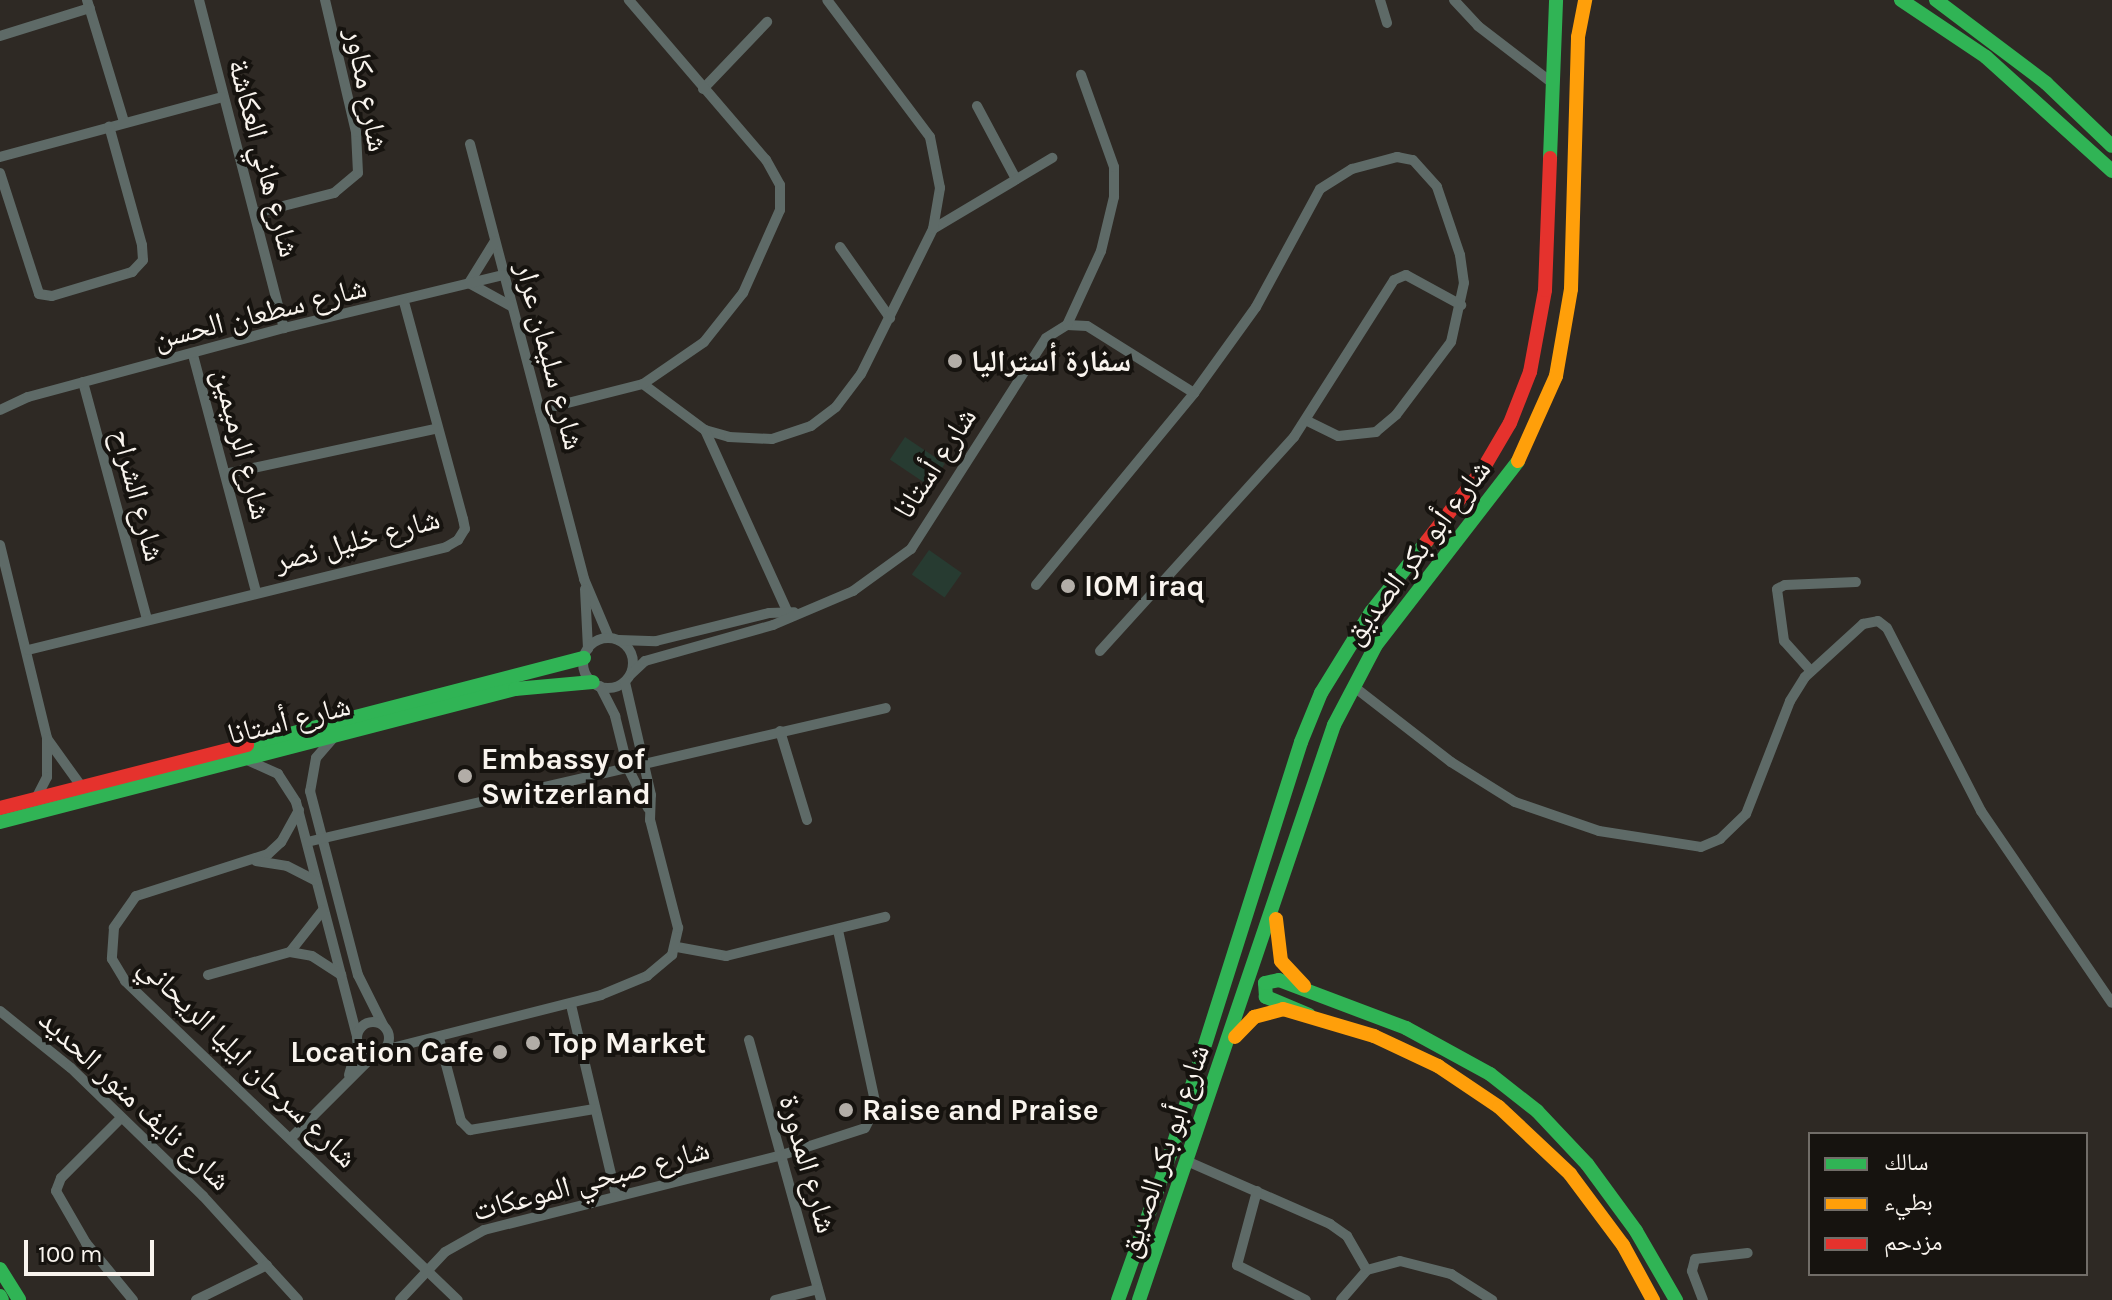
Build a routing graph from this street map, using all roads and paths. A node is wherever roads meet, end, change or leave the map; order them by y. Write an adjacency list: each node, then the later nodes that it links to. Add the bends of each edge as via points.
1 (199, 0): 18 (street, شارع هاني العكاشة)
2 (325, 0): 29 (street, شارع مكاور, via 356,132 358,173 334,193)
3 (629, 0): 17 (street)
4 (827, 0): 30 (street, via 930,137 940,188)
5 (1380, 0): 13 (street)
6 (1454, 0): 16 (street)
7 (1585, 0): 67 (main road, شارع أبو بكر الصديق, via 1578,37 1571,289 1556,376 1530,441 1502,488 1402,608)
8 (1901, 0): 26 (main road, via 2012,78)
9 (1936, 0): 23 (main road, via 2046,83)
10 (1554, 3): 16 (main road, شارع أبو بكر الصديق)
11 (88, 4): 14 (street); 20 (street)
12 (767, 22): 17 (street)
13 (1387, 23)
14 (0, 36)
15 (1081, 75): 39 (street, شارع أستانا, via 1114,167 1114,197 1101,251)
16 (1551, 82): 127 (main road, شارع أبو بكر الصديق, via 1545,290 1530,372 1510,423 1483,469 1371,612 1321,693)
17 (703, 89): 43 (street, via 775,173 780,210 743,293 704,342)
18 (223, 97): 20 (street); 29 (street, شارع هاني العكاشة)
19 (977, 106): 28 (street)
20 (124, 122): 21 (street)
21 (109, 126): 24 (street); 27 (street, via 142,245 141,265 132,272 58,295 39,294)
22 (470, 144): 31 (street, شارع سليمان عرار)
23 (2112, 146)
24 (0, 157)
25 (1052, 158): 28 (street)
26 (2112, 171)
27 (0, 173)
28 (1016, 179): 30 (street)
29 (256, 213): 40 (street, شارع هاني العكاشة)
30 (933, 229): 38 (street)
31 (495, 241): 33 (street, شارع سليمان عرار); 34 (street)
32 (840, 247): 38 (street)
33 (503, 275): 34 (street, شارع سطعان الحسن); 37 (street, شارع سليمان عرار)
34 (469, 283): 35 (street, شارع سطعان الحسن); 37 (street)
35 (404, 302): 40 (street, شارع سطعان الحسن); 50 (street, شارع خليل نصر)
36 (1461, 305): 44 (street, via 1460,255 1427,170 1397,157 1352,169 1313,198 1256,307); 49 (street, via 1442,358 1387,424 1351,437); 49 (street, via 1411,277 1397,277)
37 (512, 307): 48 (street, شارع سليمان عرار)
38 (890, 318): 51 (street, via 847,394 811,426 758,439)
39 (1067, 325): 44 (street, via 1087,326); 58 (street, شارع أستانا, via 1046,338 903,558 867,584)
40 (284, 328): 41 (street, شارع سطعان الحسن)
41 (193, 355): 42 (street, شارع سطعان الحسن); 52 (street, شارع الرميمين)
42 (83, 382): 45 (street, شارع سطعان الحسن); 59 (street, شارع الشراح)
43 (643, 384): 48 (street); 51 (street)
44 (1194, 393): 56 (street)
45 (28, 397): 46 (street, شارع سطعان الحسن); 47 (street, شارع سطعان الحسن)
46 (0, 401)
47 (0, 410)
48 (540, 410): 54 (street, شارع سليمان عرار)
49 (1307, 421): 62 (street)
50 (435, 429): 52 (street); 57 (street, شارع خليل نصر, via 463,519 465,529 458,540)
51 (705, 430): 58 (street)
52 (225, 474): 57 (street, شارع الرميمين)
53 (0, 545): 61 (street)
54 (584, 579): 60 (street, شارع سليمان عرار); 63 (street, شارع سليمان عرار)
55 (1856, 582): 64 (street, via 1777,589 1784,641)
56 (1036, 585)
57 (256, 591): 59 (street, شارع خليل نصر)
58 (793, 614): 60 (street, شارع أستانا, via 656,641); 65 (street, شارع أستانا, via 645,661)
59 (147, 620): 61 (street, شارع خليل نصر)
60 (614, 639): 63 (street); 65 (street, شارع سليمان عرار, via 632,655)
61 (28, 650): 71 (street)
62 (1100, 651)
63 (586, 654): 66 (street, شارع سليمان عرار); 75 (main road, شارع أستانا)
64 (1811, 671): 67 (street, via 1790,701 1746,814 1720,839 1695,847 1599,831 1515,802 1425,743); 95 (street, via 1863,624 1878,621 1887,628 1974,799)
65 (628, 678): 66 (street); 73 (street, شارع سليمان عرار)
66 (596, 684): 70 (main road, شارع أستانا, via 515,689); 74 (street, شارع سليمان عرار, via 615,716)
67 (1353, 686): 86 (main road, شارع أبو بكر الصديق, via 1326,744)
68 (886, 708): 69 (street)
69 (780, 731): 73 (street); 80 (street)
70 (335, 736): 72 (main road, شارع أستانا); 82 (street, via 316,758 310,779)
71 (47, 738): 75 (street); 76 (street, via 47,777)
72 (244, 759): 79 (street, via 278,774); 81 (main road, شارع أستانا)
73 (644, 764): 74 (street); 78 (street, شارع سليمان عرار)
74 (628, 768): 78 (street, شارع سليمان عرار); 82 (street)
75 (81, 786): 76 (main road, شارع أستانا)
76 (37, 797): 77 (main road, شارع أستانا)
77 (0, 808)
78 (648, 808): 90 (street, via 675,909)
79 (299, 810): 83 (street); 84 (street, شارع سرحان ايليا الريحاني, via 278,846)
80 (807, 820)
81 (0, 822)
82 (322, 839): 83 (street); 99 (street, via 358,975)
83 (307, 842): 85 (street)
84 (254, 861): 85 (street, شارع سرحان ايليا الريحاني, via 287,866); 109 (street, شارع سرحان ايليا الريحاني, via 136,896 114,928 112,959 125,981)
85 (316, 881): 87 (street)
86 (1277, 903): 94 (main road, via 1281,961); 104 (main road, شارع أبو بكر الصديق)
87 (323, 910): 91 (street); 93 (street)
88 (885, 917): 89 (street)
89 (838, 930): 90 (street, via 726,956); 110 (street, شارع صبحي الموعكات, via 876,1111 865,1128)
90 (677, 947): 96 (street, via 647,976)
91 (290, 952): 92 (street); 93 (street, via 312,956)
92 (208, 975)
93 (341, 975): 101 (street)
94 (1315, 994): 98 (main road, via 1274,979 1263,987 1270,1000); 133 (main road, via 1445,1046 1537,1111 1606,1189)
95 (2112, 1003)
96 (571, 1005): 100 (street); 107 (street)
97 (0, 1011): 108 (street, شارع نايف منور الحديد, via 48,1047)
98 (1309, 1015): 104 (main road, via 1283,1009 1260,1014 1241,1028); 132 (main road, via 1395,1044 1438,1066 1528,1131 1590,1199)
99 (385, 1028): 101 (street, via 364,1024); 103 (street); 105 (street, via 388,1040)
100 (439, 1038): 103 (street); 107 (street, via 461,1121 470,1130)
101 (358, 1040): 105 (street); 106 (street)
102 (749, 1040): 110 (street, شارع المدورة)
103 (410, 1042): 105 (street)
104 (1226, 1051): 111 (main road, شارع أبو بكر الصديق)
105 (378, 1052): 106 (street)
106 (348, 1077): 109 (street)
107 (594, 1109): 113 (street)
108 (121, 1118): 115 (street, شارع نايف منور الحديد); 121 (street, via 61,1178 56,1191 86,1243)
109 (292, 1137): 117 (street, شارع سرحان ايليا الريحاني)
110 (779, 1156): 113 (street, شارع صبحي الموعكات); 119 (street, شارع المدورة)
111 (1189, 1162): 112 (street); 128 (main road, شارع أبو بكر الصديق)
112 (1257, 1191): 118 (street, via 1341,1231); 129 (street, via 1237,1265)
113 (616, 1195): 117 (street, شارع صبحي الموعكات, via 484,1230 454,1245)
114 (1748, 1253): 134 (street, via 1695,1259 1692,1268)
115 (267, 1265): 122 (street); 123 (street, شارع نايف منور الحديد)
116 (0, 1269): 120 (main road)
117 (427, 1270): 124 (street, شارع صبحي الموعكات); 125 (street, شارع سرحان ايليا الريحاني)
118 (1367, 1270): 130 (street); 131 (street, via 1391,1261 1422,1265 1469,1283)
119 (819, 1294): 126 (street)
120 (19, 1300)
121 (133, 1300)
122 (196, 1300)
123 (298, 1300)
124 (400, 1300)
125 (458, 1300)
126 (775, 1300)
127 (1118, 1300)
128 (1139, 1300)
129 (1306, 1300)
130 (1341, 1300)
131 (1492, 1300)
132 (1653, 1300)
133 (1676, 1300)
134 (1703, 1300)

